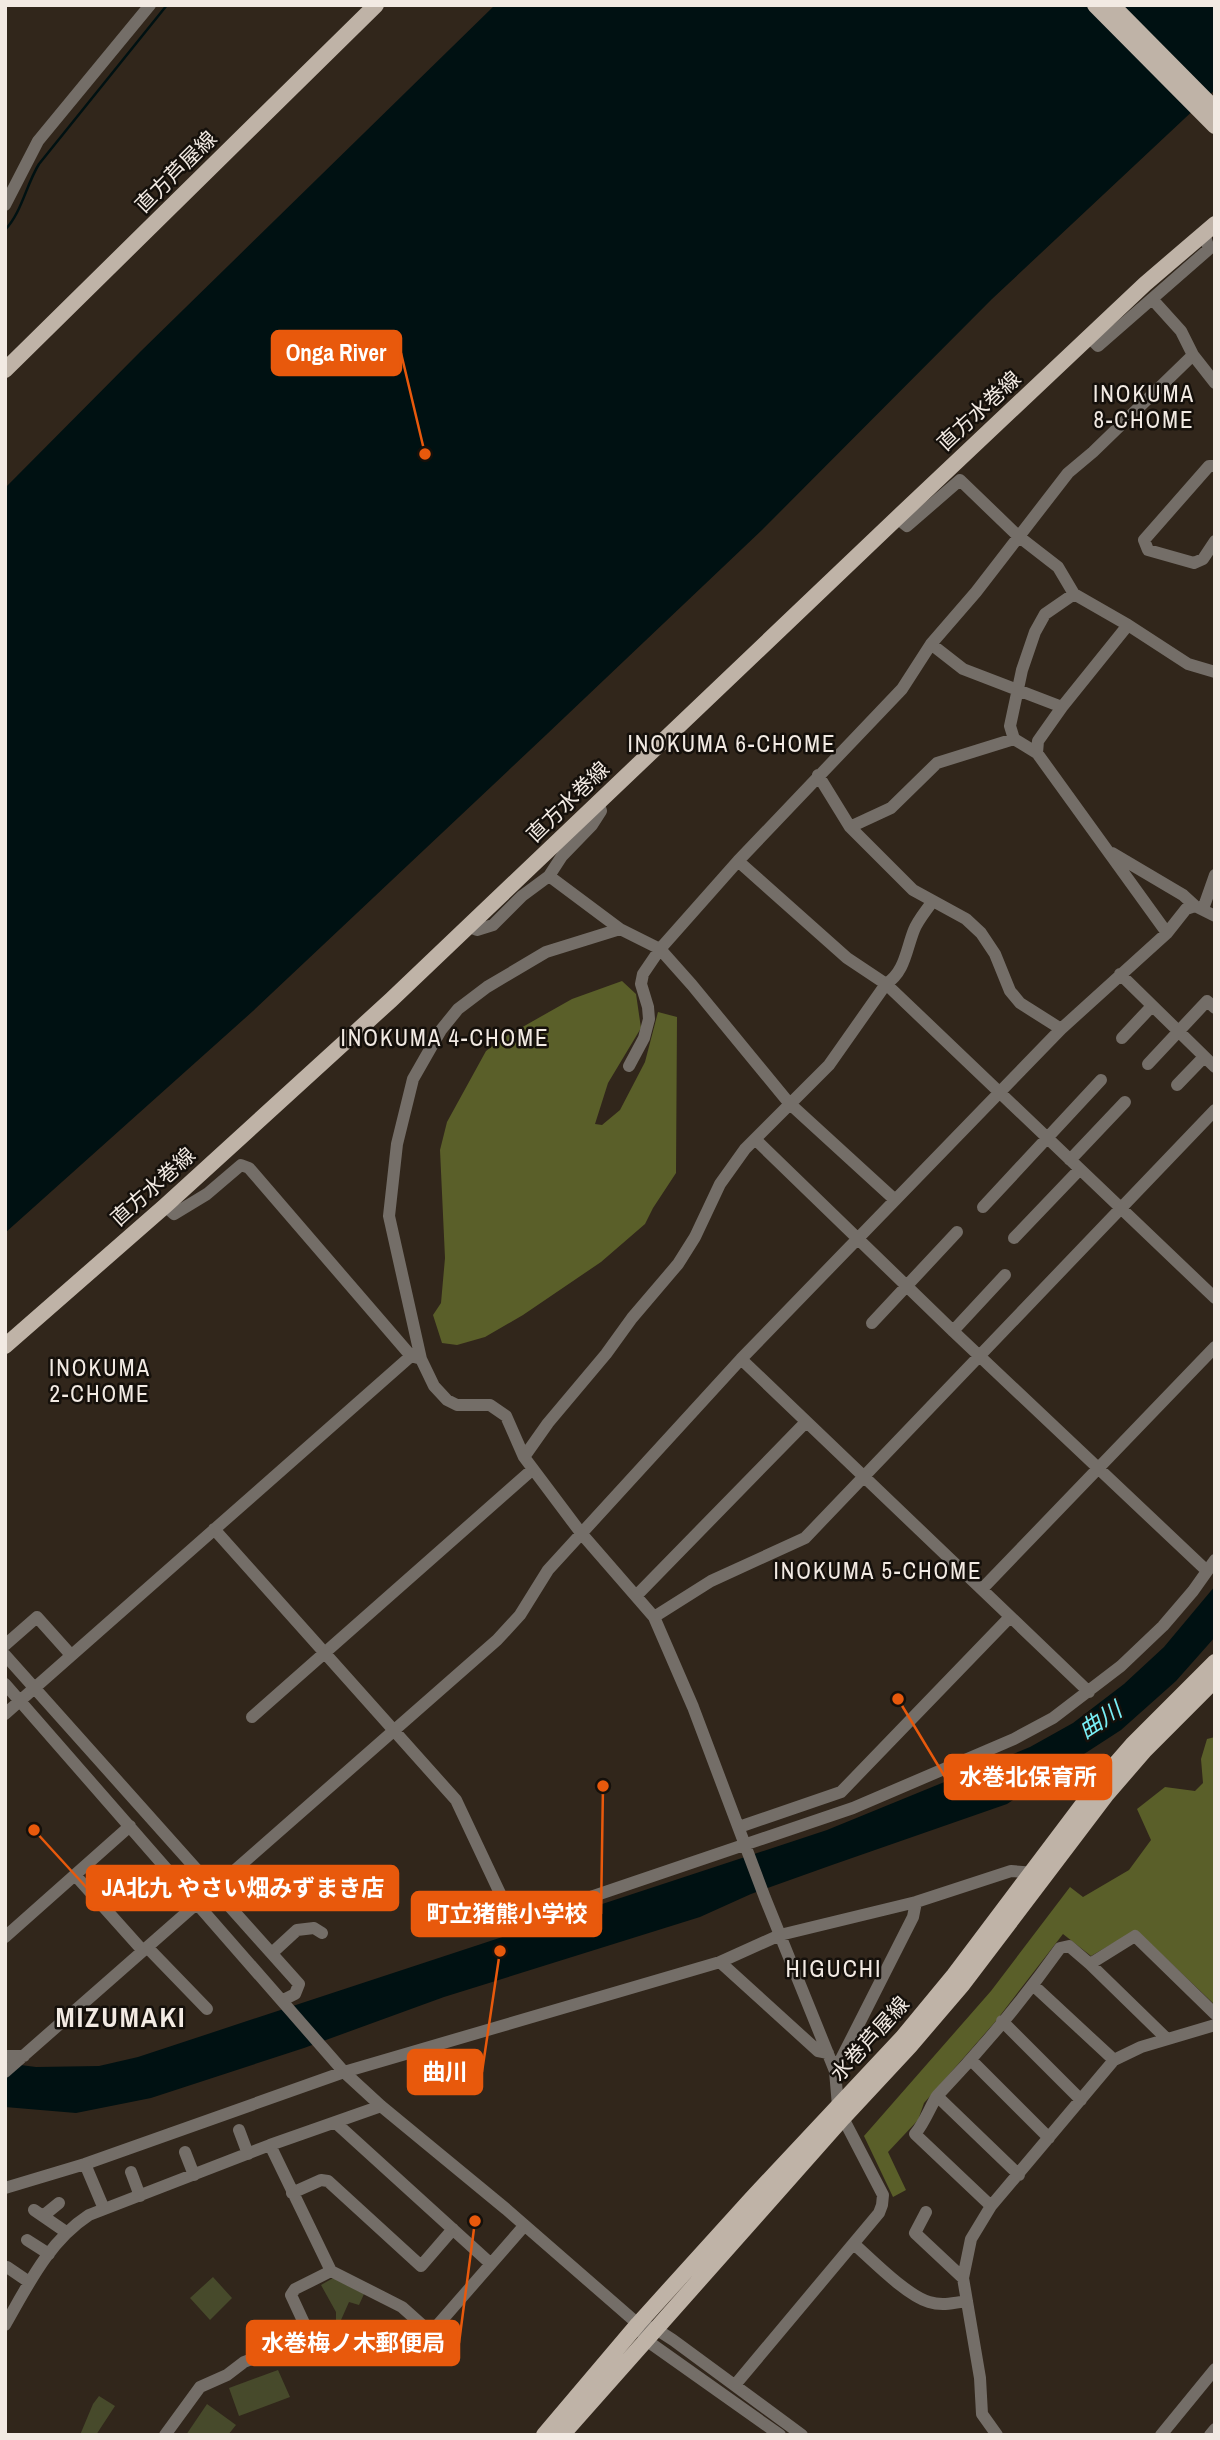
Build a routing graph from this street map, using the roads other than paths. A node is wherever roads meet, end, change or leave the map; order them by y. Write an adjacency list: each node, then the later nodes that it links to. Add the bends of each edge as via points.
1 (376, 5): 12 (main road, 直方芦屋線)
2 (1095, 5): 6 (main road)
3 (1112, 5): 5 (main road)
4 (144, 7): 7 (street, via 38,141)
5 (1215, 108)
6 (1215, 126)
7 (5, 205)
8 (1209, 229): 9 (street, via 1209,249); 10 (main road, 直方水巻線)
9 (1153, 300): 10 (street, via 1098,346); 11 (street, via 1181,331)
10 (1089, 337): 15 (main road, 直方水巻線)
11 (1193, 355): 13 (street); 16 (street, via 1068,473)
12 (5, 370)
13 (1215, 383)
14 (1215, 466): 17 (street, via 1209,466 1144,540 1148,550 1194,562 1203,559)
15 (897, 517): 16 (street, via 907,526 960,480); 27 (main road, 直方水巻線)
16 (1018, 536): 18 (street, via 1058,567); 20 (street)
17 (1215, 541)
18 (1074, 594): 19 (street); 22 (street, via 1045,614)
19 (1128, 625): 21 (street, via 1188,664); 23 (street)
20 (931, 645): 22 (street, via 963,669); 26 (street, via 902,689)
21 (1215, 672)
22 (1018, 691): 23 (street); 24 (street, via 1010,726)
23 (1062, 707): 25 (street, via 1038,741)
24 (1014, 739): 25 (street); 28 (street, via 937,763 891,808)
25 (1037, 753): 29 (street)
26 (818, 775): 28 (street); 30 (street)
27 (598, 802): 33 (street, via 601,811 592,825); 37 (main road, 直方水巻線)
28 (850, 827): 35 (street, via 912,890)
29 (1109, 851): 31 (street); 34 (street)
30 (738, 860): 40 (street); 42 (street, via 847,958)
31 (1150, 874): 34 (street); 36 (street)
32 (1215, 875): 36 (street)
33 (549, 876): 37 (street, via 493,925 477,930); 38 (street)
34 (1138, 891): 39 (street)
35 (932, 902): 42 (street, via 914,929 895,979); 45 (street, via 966,919 981,933 1010,991 1020,1003)
36 (1204, 910): 39 (street, via 1186,909)
37 (469, 927): 63 (main road, 直方水巻線)
38 (620, 929): 40 (street); 77 (street, via 546,952 487,987 458,1009 412,1079 397,1144 389,1216)
39 (1167, 933): 41 (street)
40 (660, 949): 50 (street, via 643,974 649,1019); 56 (street)
41 (1120, 974): 43 (street); 45 (street)
42 (886, 984): 54 (street); 56 (street, via 828,1065)
43 (1152, 1006): 46 (street); 47 (street)
44 (1215, 1008): 46 (street, via 1207,1001)
45 (1061, 1029): 54 (street)
46 (1178, 1031): 48 (street); 49 (street)
47 (1122, 1038)
48 (1204, 1057): 51 (street); 53 (street)
49 (1147, 1064)
50 (629, 1066)
51 (1215, 1067)
52 (1101, 1080): 58 (street)
53 (1177, 1085)
54 (998, 1092): 58 (street); 62 (street)
55 (1125, 1102): 60 (street)
56 (789, 1103): 59 (street); 62 (street)
57 (1215, 1110): 65 (street)
58 (1047, 1138): 60 (street); 64 (street)
59 (755, 1139): 67 (street); 80 (street, via 720,1184 678,1264)
60 (1070, 1160): 61 (street)
61 (1080, 1169): 65 (street); 68 (street)
62 (894, 1199): 67 (street)
63 (165, 1206): 74 (main road, 直方水巻線); 77 (street, via 174,1214 241,1166 249,1168)
64 (983, 1207)
65 (1121, 1209): 71 (street); 76 (street)
66 (957, 1233): 70 (street)
67 (858, 1238): 70 (street); 78 (street)
68 (1014, 1238)
69 (1005, 1275): 73 (street)
70 (907, 1286): 72 (street); 73 (street)
71 (1215, 1298)
72 (872, 1323)
73 (953, 1331): 76 (street)
74 (5, 1346)
75 (1215, 1347): 81 (street)
76 (980, 1355): 81 (street); 83 (street)
77 (416, 1357): 80 (street, via 447,1400 457,1405 491,1405 506,1416); 84 (street)
78 (741, 1359): 79 (street); 85 (street)
79 (805, 1423): 83 (street); 88 (street)
80 (524, 1457): 82 (street)
81 (1097, 1468): 86 (street); 87 (street)
82 (533, 1469): 85 (street); 92 (street)
83 (864, 1478): 87 (street); 89 (street, via 804,1538 711,1581)
84 (214, 1529): 92 (street); 94 (street)
85 (581, 1533): 88 (street); 103 (street, via 497,1640)
86 (1211, 1566): 99 (street, via 1163,1626)
87 (982, 1589): 90 (street)
88 (636, 1596): 89 (street)
89 (654, 1617): 105 (street)
90 (1010, 1617): 99 (street); 105 (street, via 841,1792)
91 (5, 1645): 94 (street, via 37,1617)
92 (324, 1653): 102 (street); 103 (street)
93 (5, 1655): 98 (street)
94 (71, 1655): 98 (street)
95 (1215, 1662): 107 (main road, 水巻芦屋線, via 1098,1784)
96 (1215, 1680): 107 (main road, 水巻芦屋線, via 1145,1750)
97 (5, 1684): 100 (street)
98 (34, 1687): 100 (street); 109 (street)
99 (1089, 1692): 106 (street, via 1014,1739 852,1808)
100 (19, 1700): 101 (street); 104 (street)
101 (5, 1714)
102 (252, 1717)
103 (393, 1730): 106 (street, via 456,1800 514,1923); 109 (street)
104 (130, 1826): 108 (street); 111 (street)
105 (738, 1827): 106 (street)
106 (746, 1843): 113 (street)
107 (1038, 1874): 110 (street, via 1012,1871); 137 (main road, 水巻芦屋線)
108 (75, 1875): 114 (street); 115 (street)
109 (214, 1888): 111 (street); 116 (street)
110 (916, 1902): 113 (street); 131 (street, via 913,1917)
111 (196, 1903): 115 (street); 120 (street)
112 (322, 1933): 116 (street, via 314,1928 296,1930)
113 (780, 1935): 117 (street); 126 (street)
114 (5, 1937)
115 (145, 1949): 121 (street); 128 (street)
116 (272, 1953): 120 (street, via 299,1984)
117 (720, 1962): 126 (street, via 818,2051); 133 (street)
118 (1090, 1964): 119 (street, via 1069,1946 1060,1948); 122 (street, via 1135,1936); 125 (street)
119 (1033, 1985): 123 (street); 130 (street)
120 (284, 2002): 133 (street)
121 (206, 2009)
122 (1215, 2014)
123 (1002, 2021): 129 (street); 135 (street)
124 (1215, 2025): 125 (street)
125 (1167, 2039): 130 (street)
126 (828, 2053): 131 (street)
127 (5, 2056): 128 (street)
128 (21, 2059): 132 (street)
129 (971, 2060): 134 (street); 140 (street)
130 (1114, 2060): 135 (street)
131 (835, 2071): 137 (street)
132 (5, 2072)
133 (344, 2072): 136 (street); 144 (street)
134 (937, 2096): 147 (street); 152 (street, via 915,2134)
135 (1081, 2100): 140 (street)
136 (381, 2106): 138 (street); 155 (street)
137 (841, 2112): 159 (street, via 883,2195 879,2213); 168 (main road, 水巻芦屋線); 171 (main road, 水巻芦屋線)
138 (337, 2124): 141 (street); 156 (street)
139 (239, 2130): 143 (street)
140 (1049, 2138): 147 (street)
141 (270, 2145): 143 (street); 149 (street)
142 (185, 2152): 146 (street)
143 (248, 2154): 146 (street)
144 (85, 2164): 148 (street); 153 (street)
145 (131, 2172): 150 (street)
146 (194, 2175): 150 (street)
147 (1019, 2175): 152 (street)
148 (5, 2188)
149 (292, 2193): 156 (street, via 321,2179 328,2181 421,2266); 163 (street)
150 (140, 2196): 153 (street)
151 (59, 2203): 157 (street, via 38,2213)
152 (991, 2206): 164 (street, via 971,2239)
153 (104, 2209): 157 (street)
154 (926, 2212): 164 (street, via 915,2233)
155 (524, 2226): 161 (street); 168 (street)
156 (453, 2229): 161 (street)
157 (66, 2232): 160 (street)
158 (27, 2240): 160 (street)
159 (854, 2244): 166 (street, via 914,2295 943,2305); 174 (street)
160 (49, 2254): 165 (street)
161 (491, 2264): 170 (street)
162 (8, 2267): 165 (street)
163 (331, 2271): 170 (street, via 402,2307); 172 (street, via 295,2289 292,2295)
164 (963, 2278): 166 (street)
165 (29, 2282): 167 (street)
166 (967, 2301): 181 (street, via 982,2414)
167 (9, 2309): 169 (street)
168 (638, 2324): 171 (street); 177 (main road, 水巻芦屋線)
169 (5, 2325)
170 (431, 2333): 172 (street, via 408,2359 399,2360 386,2357 350,2329 338,2326)
171 (651, 2334): 174 (street); 178 (main road, 水巻芦屋線); 179 (street)
172 (310, 2336): 176 (street, via 244,2362 200,2387)
173 (1215, 2369): 182 (street)
174 (735, 2385): 180 (street)
175 (1215, 2429): 183 (street)
176 (165, 2435)
177 (544, 2435)
178 (562, 2435)
179 (780, 2435)
180 (802, 2435)
181 (997, 2435)
182 (1161, 2435)
183 (1210, 2435)

